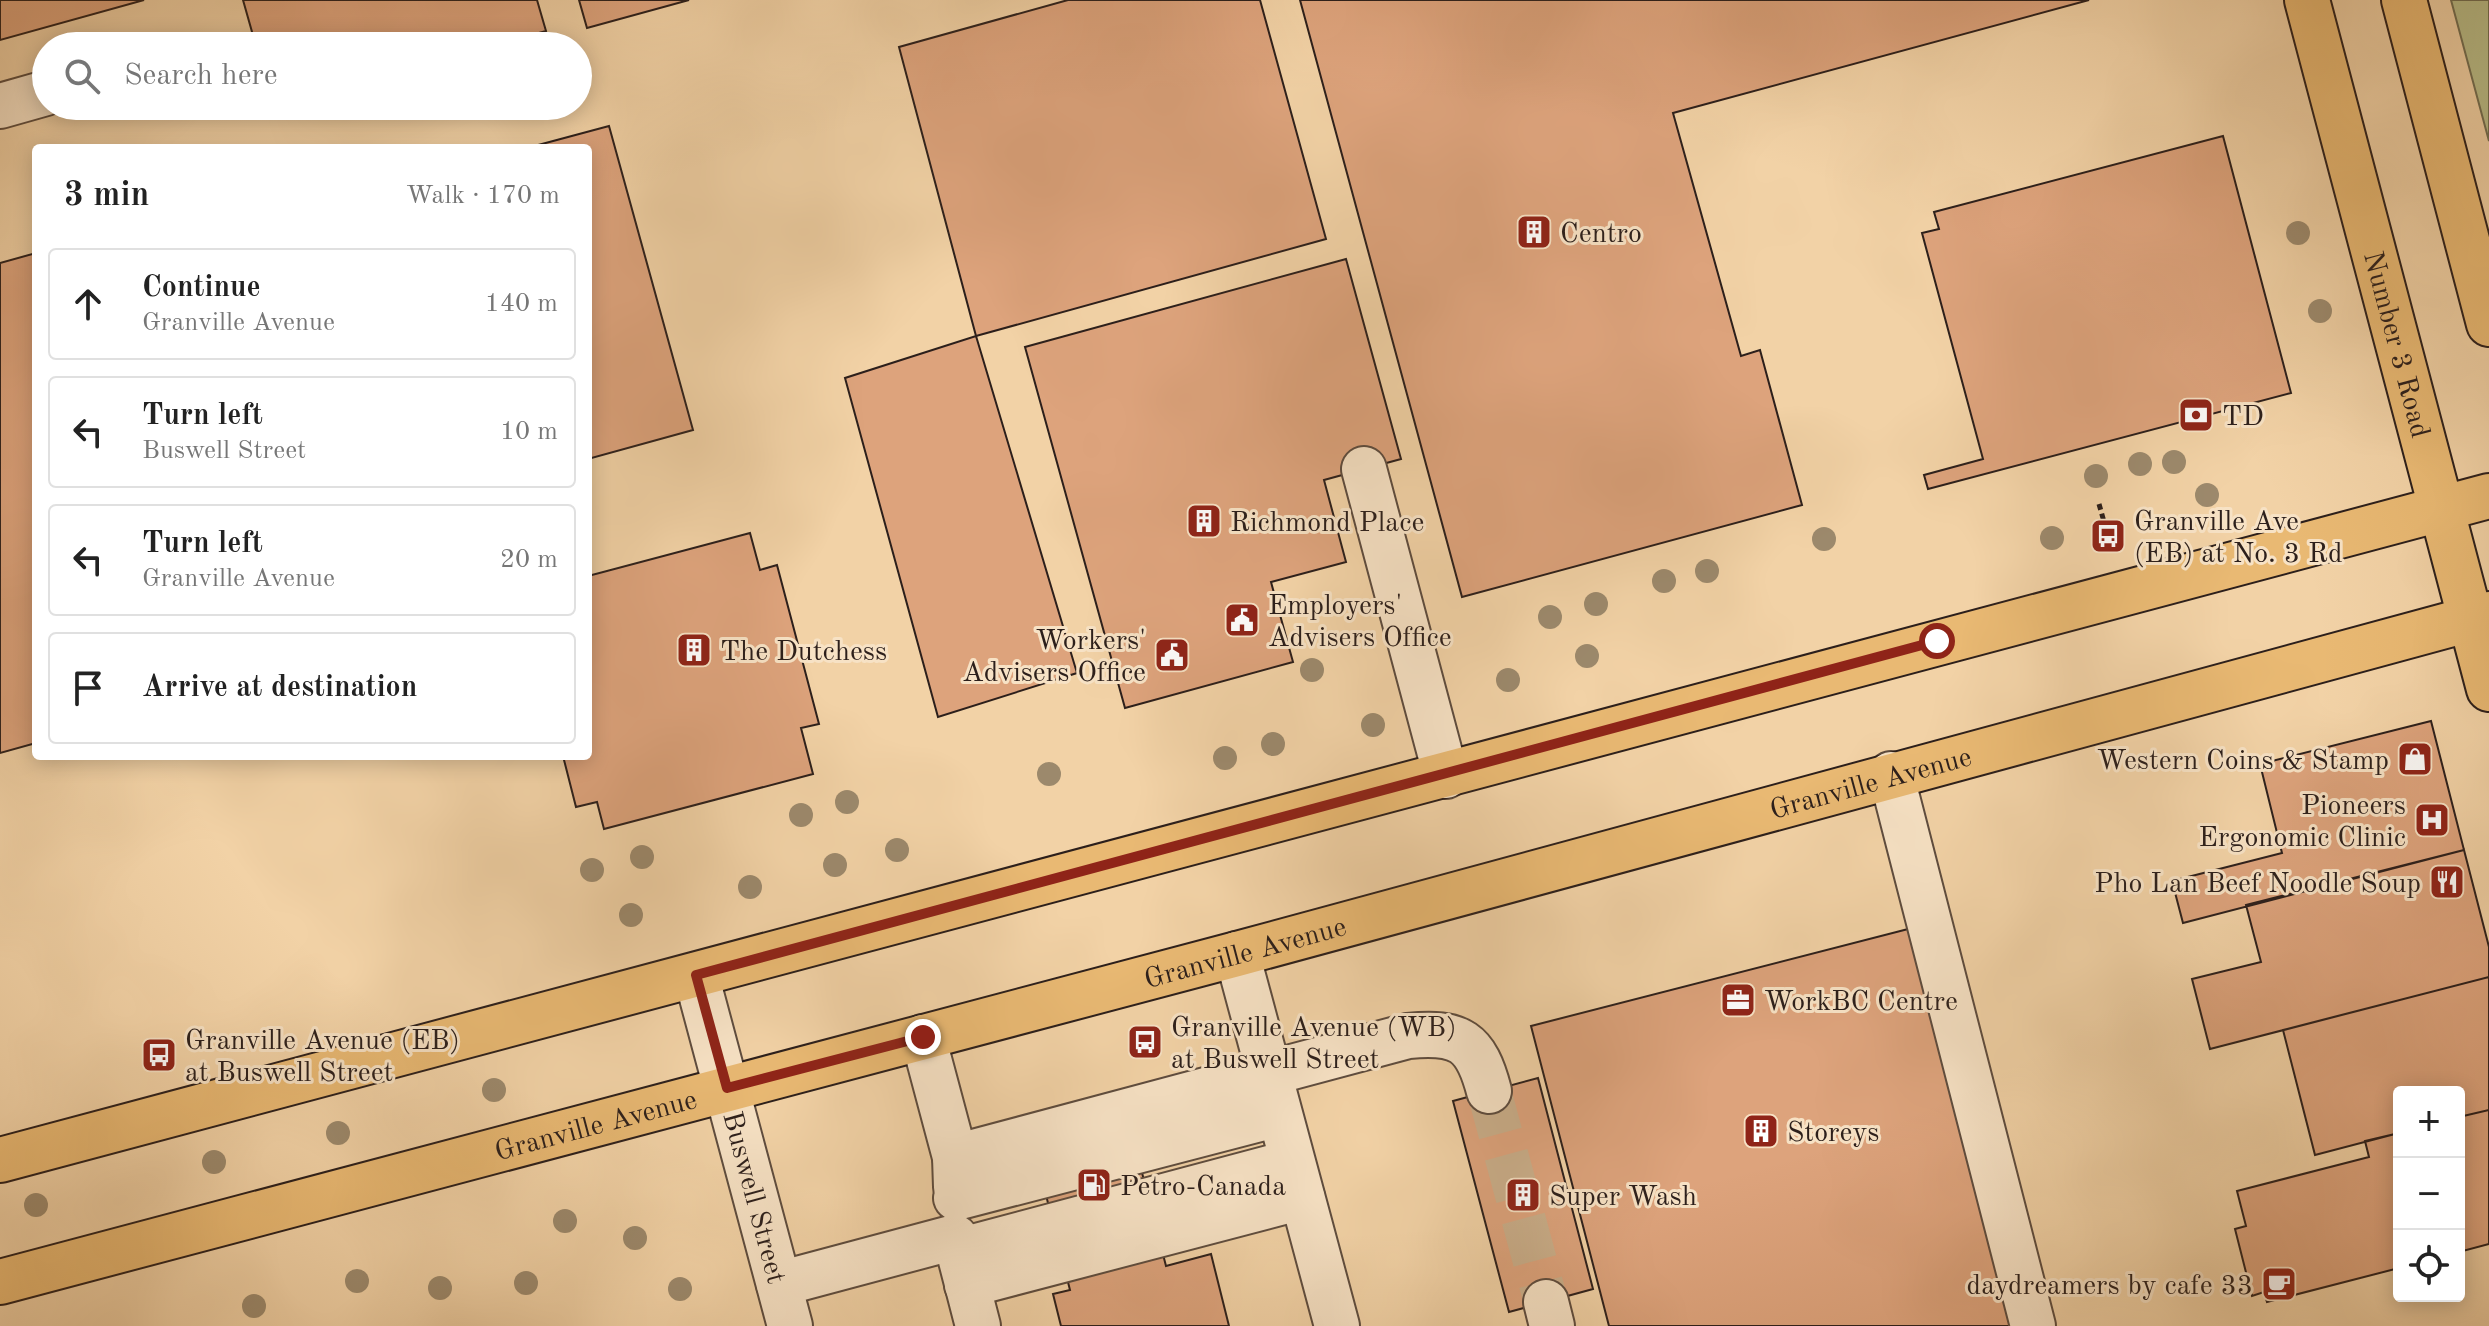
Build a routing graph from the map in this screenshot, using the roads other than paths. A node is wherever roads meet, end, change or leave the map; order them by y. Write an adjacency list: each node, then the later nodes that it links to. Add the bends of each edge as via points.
1 (2307, 0): 8 (main road, Number 3 Road)
2 (2404, 0): 5 (main road)
3 (32, 97): 4 (street)
4 (0, 106)
5 (2489, 324)
6 (1364, 469): 12 (street)
7 (2489, 496): 8 (main road)
8 (2442, 509): 9 (main road, Number 3 Road); 12 (main road)
9 (2480, 616): 10 (main road, Number 3 Road); 11 (main road, Granville Avenue)
10 (2489, 689)
11 (1891, 774): 13 (main road, Granville Avenue); 26 (street)
12 (1446, 776): 14 (main road)
13 (1237, 954): 15 (main road, Granville Avenue); 18 (street)
14 (696, 975): 16 (street, Buswell Street); 19 (main road)
15 (923, 1037): 16 (main road, Granville Avenue); 21 (street)
16 (727, 1088): 22 (main road, Granville Avenue); 23 (street, Buswell Street)
17 (1489, 1091): 18 (street, via 1472,1046 1445,1035 1408,1036)
18 (1274, 1094): 20 (street); 21 (street)
19 (0, 1160)
20 (1297, 1180): 21 (street); 25 (street)
21 (962, 1242): 23 (street)
22 (0, 1282)
23 (779, 1284): 24 (street, Buswell Street)
24 (790, 1326)
25 (1337, 1326)
26 (2033, 1326)

